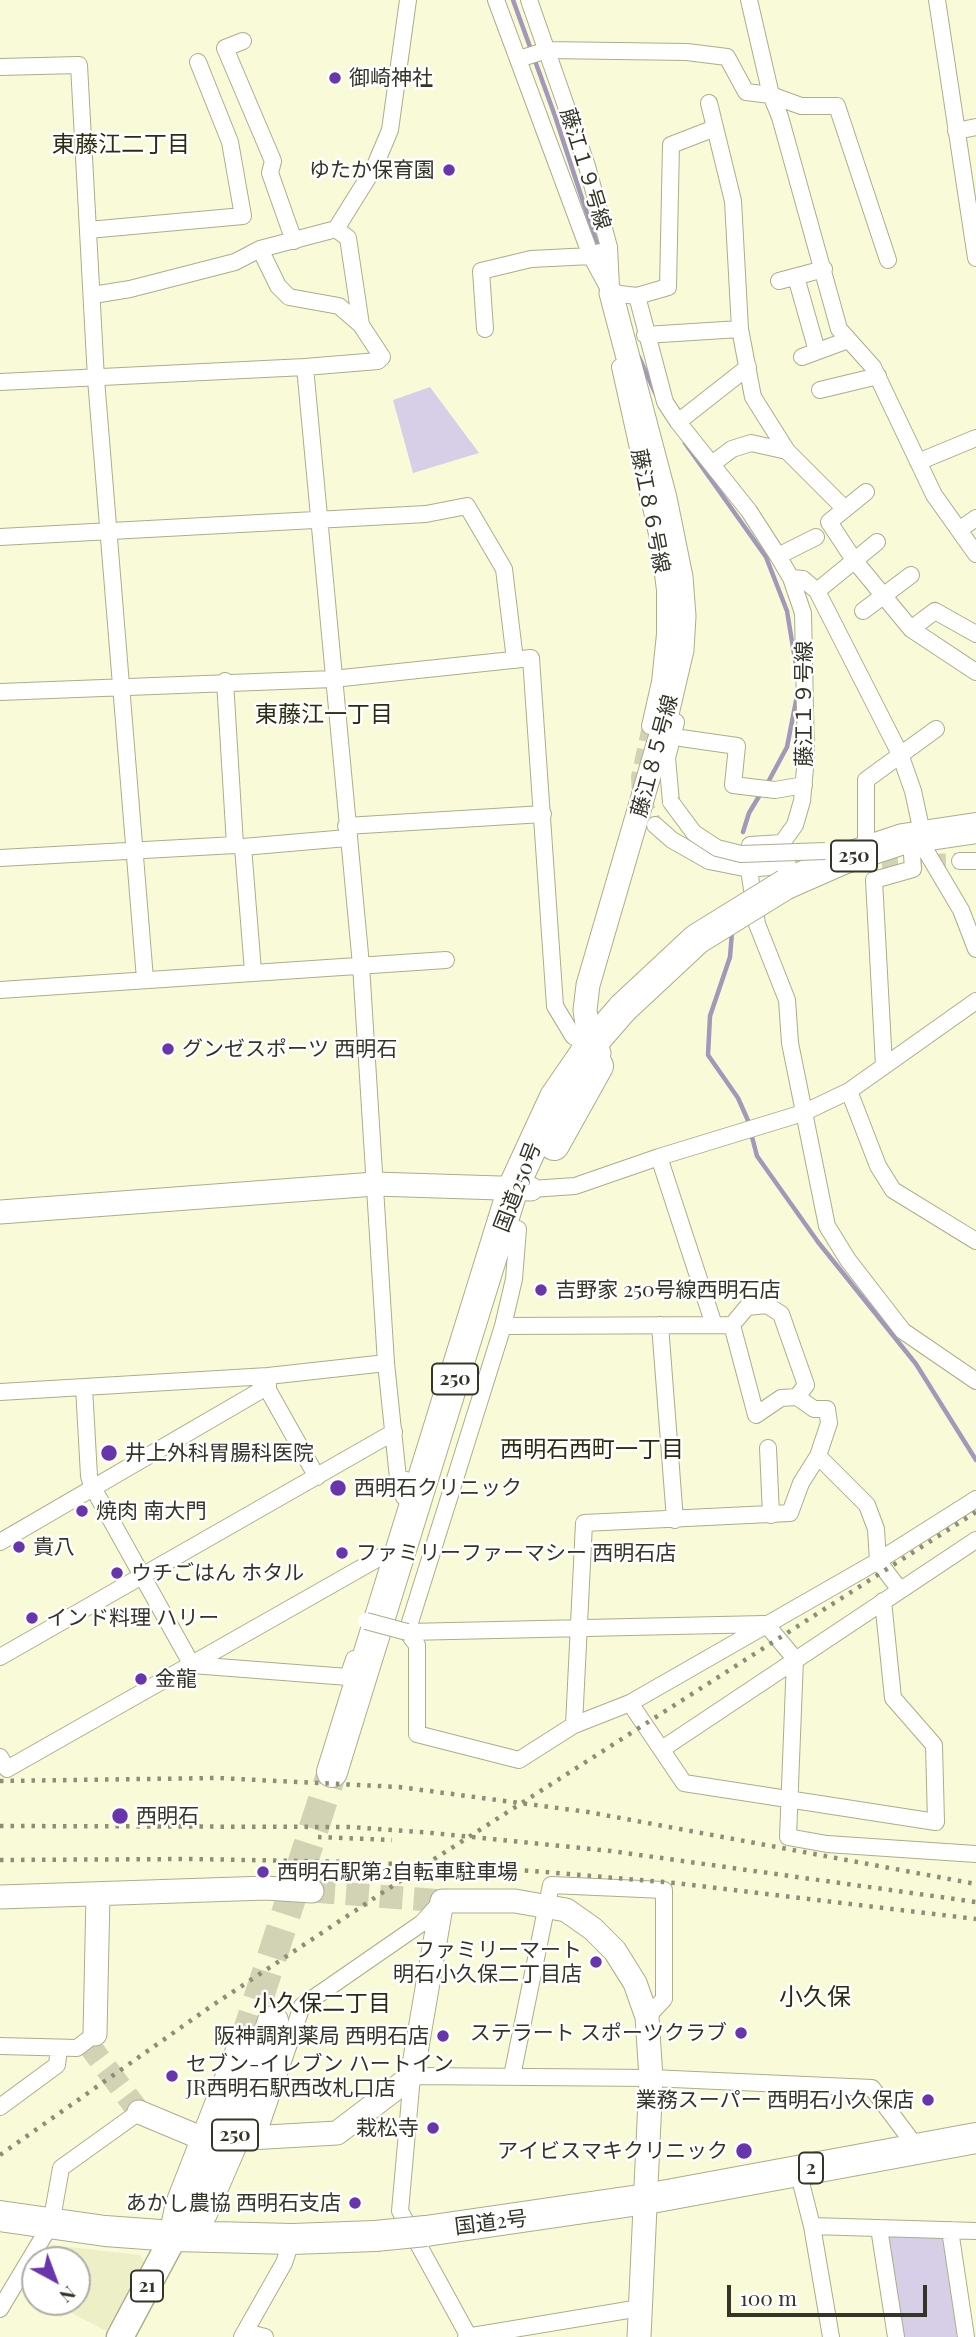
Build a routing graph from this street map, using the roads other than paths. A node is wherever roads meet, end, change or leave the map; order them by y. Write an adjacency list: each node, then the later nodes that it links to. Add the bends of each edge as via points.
1 (408, 0): 16 (street, via 390,130 374,168)
2 (496, 0): 8 (street)
3 (529, 0): 7 (street, 藤江１９号線)
4 (749, 0): 11 (street)
5 (937, 0): 15 (street)
6 (243, 41): 18 (street, via 225,48 273,161 270,173)
7 (547, 50): 8 (street); 11 (street, via 727,57 746,92); 19 (street, 藤江１９号線)
8 (519, 59): 21 (street)
9 (198, 62): 17 (street, via 230,142 243,216)
10 (0, 67): 17 (street, via 79,65)
11 (771, 95): 23 (street, via 801,106 837,106); 24 (street)
12 (709, 103): 14 (street)
13 (976, 127): 15 (street)
14 (715, 128): 29 (street, via 671,145 668,286); 32 (street, via 733,201)
15 (956, 131): 22 (street)
16 (336, 229): 18 (street); 30 (street, via 348,238)
17 (89, 230): 28 (street)
18 (294, 241): 20 (street)
19 (609, 247): 21 (street); 27 (street, 藤江１９号線)
20 (260, 250): 28 (street, via 235,262); 30 (street, via 278,286 289,297 339,306)
21 (591, 256): 27 (street); 31 (street, via 531,259 481,271)
22 (976, 258)
23 (888, 260)
24 (824, 269): 25 (street); 34 (street, via 839,329)
25 (796, 276): 26 (street); 34 (street, via 810,354)
26 (779, 281)
27 (611, 293): 29 (street); 33 (street, 藤江８５号線)
28 (93, 295): 38 (street)
29 (637, 296): 33 (street, 藤江１９号線)
30 (361, 325): 35 (street, via 382,357 377,361)
31 (485, 329)
32 (740, 329): 33 (street); 36 (street)
33 (635, 338): 41 (street, 藤江１９号線); 65 (street, 藤江８５号線, via 652,445 681,577); 72 (street, 藤江８６号線, via 619,363 665,590 660,682)
34 (848, 340): 37 (street)
35 (305, 367): 38 (street); 48 (street)
36 (748, 368): 41 (street); 43 (street, via 758,407)
37 (878, 376): 40 (street); 44 (street)
38 (96, 379): 39 (street); 51 (street)
39 (0, 382)
40 (820, 390)
41 (678, 422): 45 (street, 藤江１９号線)
42 (976, 438): 44 (street)
43 (787, 451): 45 (street, via 751,443 732,449); 47 (street)
44 (918, 462): 50 (street)
45 (712, 464): 56 (street, 藤江１９号線)
46 (866, 492): 47 (street)
47 (844, 508): 57 (street, via 829,522)
48 (319, 518): 51 (street); 66 (street, via 426,514 467,506 504,569); 68 (street)
49 (976, 518): 50 (street)
50 (959, 530): 55 (street)
51 (110, 532): 52 (street); 70 (street)
52 (0, 537)
53 (816, 537): 56 (street)
54 (877, 542): 57 (street)
55 (976, 554)
56 (778, 556): 59 (street, 藤江１９号線)
57 (855, 560): 60 (street); 61 (street)
58 (911, 575): 61 (street)
59 (791, 578): 60 (street, via 803,579); 76 (street, 藤江１９号線, via 803,613)
60 (817, 591): 75 (street)
61 (884, 596): 62 (street); 63 (street)
62 (863, 611)
63 (911, 629): 64 (street, via 935,611); 67 (street)
64 (976, 634)
65 (682, 650): 81 (street, bridge, via 683,696 667,758 671,802 694,833 717,849 741,854 825,851); 96 (street, 藤江８５号線, via 629,854 588,985 585,1010)
66 (515, 660): 68 (street); 77 (street, via 531,658)
67 (976, 672)
68 (332, 679): 69 (street); 80 (street)
69 (225, 681): 70 (street); 83 (street)
70 (120, 686): 71 (street); 84 (street)
71 (0, 692)
72 (650, 726)
73 (936, 729): 75 (street)
74 (681, 738): 76 (street, via 737,746 733,785 775,790)
75 (900, 754): 81 (street, via 866,780); 82 (street)
76 (804, 785): 87 (street, 藤江１９号線, via 795,825 782,843 750,845)
77 (543, 814): 80 (street); 96 (street, via 555,1006 573,1036)
78 (656, 825): 87 (street, via 709,861)
79 (976, 828): 82 (highway, 国道250号 / 250)
80 (346, 832): 83 (street); 91 (street)
81 (866, 843): 82 (street, via 881,838)
82 (916, 845): 85 (highway, 国道250号 / 250); 88 (highway, 国道250号 / 250, via 846,875); 89 (street, via 961,910); 97 (street, via 913,869 874,880)
83 (239, 846): 84 (street); 92 (street)
84 (135, 851): 86 (street); 93 (street)
85 (971, 856)
86 (0, 858)
87 (749, 869): 88 (street); 99 (street, via 757,924 787,1000)
88 (789, 882): 96 (highway, 国道250号 / 250, via 630,1012)
89 (976, 949)
90 (446, 960): 91 (street)
91 (361, 965): 92 (street); 101 (street)
92 (253, 971): 93 (street)
93 (145, 979): 94 (street)
94 (0, 989)
95 (976, 1001): 97 (street)
96 (597, 1051): 102 (highway, 国道250号 / 250, via 570,1114)
97 (884, 1066): 98 (street)
98 (849, 1091): 99 (street); 105 (street, via 878,1166 893,1190)
99 (803, 1113): 100 (street); 113 (street, via 827,1226 848,1260 904,1331)
100 (659, 1157): 102 (street, via 575,1186); 108 (street)
101 (375, 1184): 102 (street); 103 (street); 111 (street)
102 (522, 1189): 104 (highway, 国道250号 / 250); 106 (highway, 国道250号 / 250)
103 (0, 1212)
104 (519, 1229): 106 (highway, 国道250号 / 250, via 341,1773); 110 (street)
105 (976, 1241)
106 (482, 1287): 121 (street, via 468,1293)
107 (660, 1325): 108 (street); 110 (street); 125 (street)
108 (714, 1325): 109 (street)
109 (732, 1325): 116 (street, via 756,1415 781,1398); 116 (street, via 747,1307 767,1306 781,1314 806,1385)
110 (503, 1326): 136 (street)
111 (386, 1363): 112 (street); 117 (street)
112 (268, 1376): 114 (street); 120 (street, via 268,1390); 122 (street, via 258,1392)
113 (976, 1381)
114 (84, 1387): 115 (street); 122 (street)
115 (0, 1392)
116 (797, 1397): 119 (street, via 814,1409 827,1409 830,1423)
117 (394, 1432): 120 (street); 121 (street, via 398,1478)
118 (768, 1448): 124 (street)
119 (818, 1457): 124 (street, via 801,1483 790,1513); 129 (street, via 867,1505 876,1529)
120 (317, 1477): 130 (street)
121 (409, 1481): 128 (street)
122 (92, 1486): 127 (street); 130 (street)
123 (976, 1499): 129 (street)
124 (771, 1514): 125 (street)
125 (675, 1520): 135 (street, via 584,1523)
126 (976, 1540): 131 (street)
127 (0, 1542)
128 (384, 1555): 133 (street); 139 (street)
129 (878, 1561): 131 (street); 134 (street)
130 (143, 1577): 137 (street); 139 (street)
131 (900, 1590): 132 (street)
132 (883, 1601): 138 (street); 144 (street, via 893,1698 934,1745 936,1822)
133 (366, 1621): 136 (street, bridge); 139 (street, via 348,1677)
134 (766, 1624): 135 (street); 138 (street); 140 (street)
135 (577, 1630): 136 (street); 141 (street)
136 (407, 1632): 141 (street, via 417,1645 417,1734 519,1760)
137 (0, 1657)
138 (795, 1659): 142 (street); 144 (street)
139 (192, 1665): 143 (street, via 7,1769)
140 (630, 1703): 141 (street); 142 (street)
141 (573, 1725)
142 (662, 1749): 144 (street, via 684,1783)
143 (0, 1757)
144 (791, 1798): 145 (street, via 788,1837)
145 (976, 1854)
146 (312, 1891): 147 (street, via 266,1888)
147 (98, 1895): 148 (street); 153 (street)
148 (0, 1897)
149 (442, 1901): 150 (street); 157 (street); 162 (street, via 422,1923 302,2006)
150 (545, 1904): 151 (street, via 566,1910 615,1951 635,1983); 151 (street, via 551,1885 664,1890 664,1999); 158 (street)
151 (647, 2017): 159 (street)
152 (273, 2021): 162 (highway, 250)
153 (95, 2034): 156 (street, via 77,2048)
154 (244, 2043): 164 (highway, 250)
155 (0, 2046): 156 (street)
156 (59, 2048): 160 (street, via 57,2065)
157 (412, 2076): 158 (street); 162 (street, via 337,2133); 181 (street, via 400,2211)
158 (512, 2076): 159 (street)
159 (651, 2078): 165 (street, via 872,2088); 167 (street)
160 (0, 2107)
161 (139, 2112): 164 (street); 169 (street, via 61,2168)
162 (246, 2135): 174 (highway, 250, via 202,2213)
163 (976, 2138): 165 (highway, 国道2号 / 2)
164 (206, 2140): 174 (highway, 250)
165 (917, 2148): 166 (highway, 国道2号 / 2)
166 (798, 2171): 167 (highway, 国道2号 / 2); 170 (street)
167 (646, 2199): 175 (highway, 国道2号 / 2, bridge, via 426,2231); 176 (street)
168 (0, 2216): 169 (highway, 国道2号 / 2)
169 (51, 2224): 174 (highway, 国道2号 / 2); 177 (street)
170 (812, 2226): 171 (street); 183 (street)
171 (879, 2228): 172 (street); 184 (street)
172 (950, 2231): 173 (street); 185 (street)
173 (976, 2231)
174 (174, 2236): 175 (highway, 国道2号 / 2); 179 (main road, 21)
175 (292, 2239): 178 (street, via 284,2263)
176 (640, 2308): 181 (street); 182 (street)
177 (0, 2309)
178 (243, 2335): 180 (street)
179 (121, 2337)
180 (265, 2337)
181 (468, 2337)
182 (639, 2337)
183 (831, 2337)
184 (896, 2337)
185 (966, 2337)

